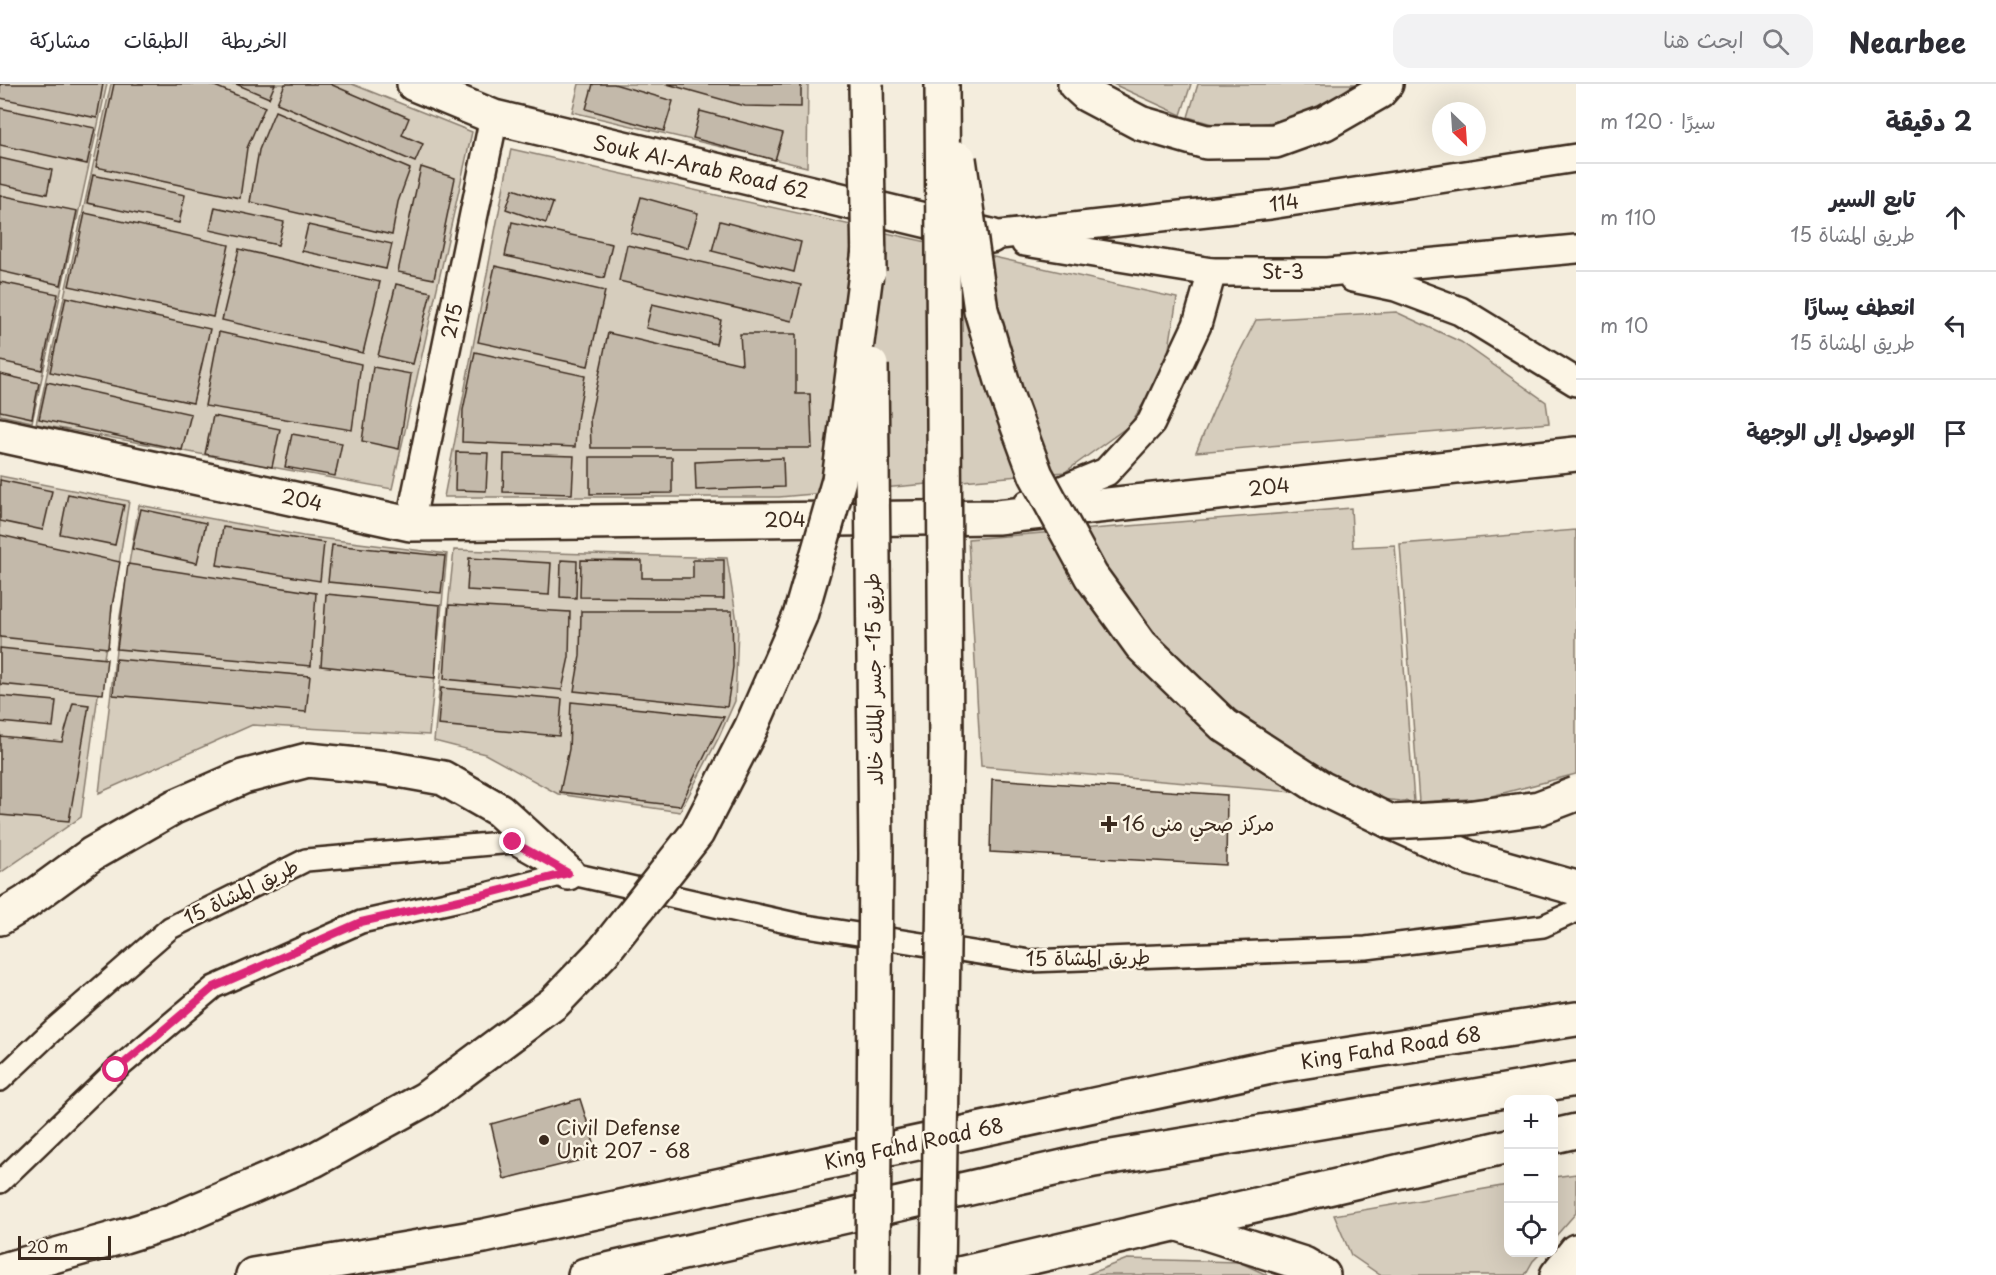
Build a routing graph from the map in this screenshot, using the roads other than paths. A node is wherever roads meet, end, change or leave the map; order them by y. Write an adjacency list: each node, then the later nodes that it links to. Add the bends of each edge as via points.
1 (414, 84): 7 (main road, Souk Al-Arab Road 62)
2 (942, 84): 38 (main road, bridge, via 946,750)
3 (948, 84): 20 (main road, bridge, via 981,310 1036,475 1091,576 1141,645 1224,725 1321,788)
4 (1075, 84): 5 (main road, via 1087,95 1140,123 1206,141 1275,141 1325,123)
5 (1386, 84)
6 (865, 87): 11 (main road, طريق 15- جسر الملك خالد, bridge)
7 (494, 117): 9 (main road, Souk Al-Arab Road 62); 18 (street, 215)
8 (1576, 158): 9 (street, 114, via 1270,205)
9 (991, 236): 12 (street, St-3)
10 (1576, 249): 13 (street, St-3)
11 (869, 250): 34 (main road, bridge, via 839,480 800,616 751,728 697,833 604,951 554,1003 425,1099 314,1160 172,1221); 37 (main road, طريق 15- جسر الملك خالد, bridge, via 876,853)
12 (1212, 272): 13 (street, St-3); 17 (street, via 1197,325 1151,423 1106,472)
13 (1328, 272): 14 (street, via 1396,287 1460,311)
14 (1576, 382)
15 (0, 435): 18 (main road, 204)
16 (1576, 454): 17 (main road, 204)
17 (997, 517): 18 (main road, 204)
18 (410, 524)
19 (1576, 794): 20 (main road, bridge, via 1539,808 1467,818)
20 (1391, 822): 22 (main road, via 1470,858)
21 (568, 873): 23 (street, طريق المشاة 15, via 800,925 1030,961 1366,948 1543,926); 24 (main road, via 499,810 443,778 308,760 243,777 174,807 92,854); 27 (street, طريق المشاة 15, via 513,842 306,860 170,928); 31 (street, طريق المشاة 15, via 361,922 214,987 116,1070)
22 (1576, 888)
23 (1576, 911)
24 (0, 918)
25 (1576, 1019): 35 (main road, King Fahd Road 68, via 1280,1065 484,1236)
26 (1576, 1079): 36 (main road, via 1094,1160)
27 (0, 1080)
28 (1576, 1131): 29 (main road)
29 (1558, 1135)
30 (1504, 1147): 32 (main road)
31 (0, 1182)
32 (1177, 1223): 39 (main road); 40 (main road, via 1304,1264)
33 (1576, 1251): 41 (main road)
34 (0, 1271)
35 (254, 1275)
36 (585, 1275)
37 (873, 1275)
38 (938, 1275)
39 (955, 1275)
40 (1323, 1275)
41 (1557, 1275)

